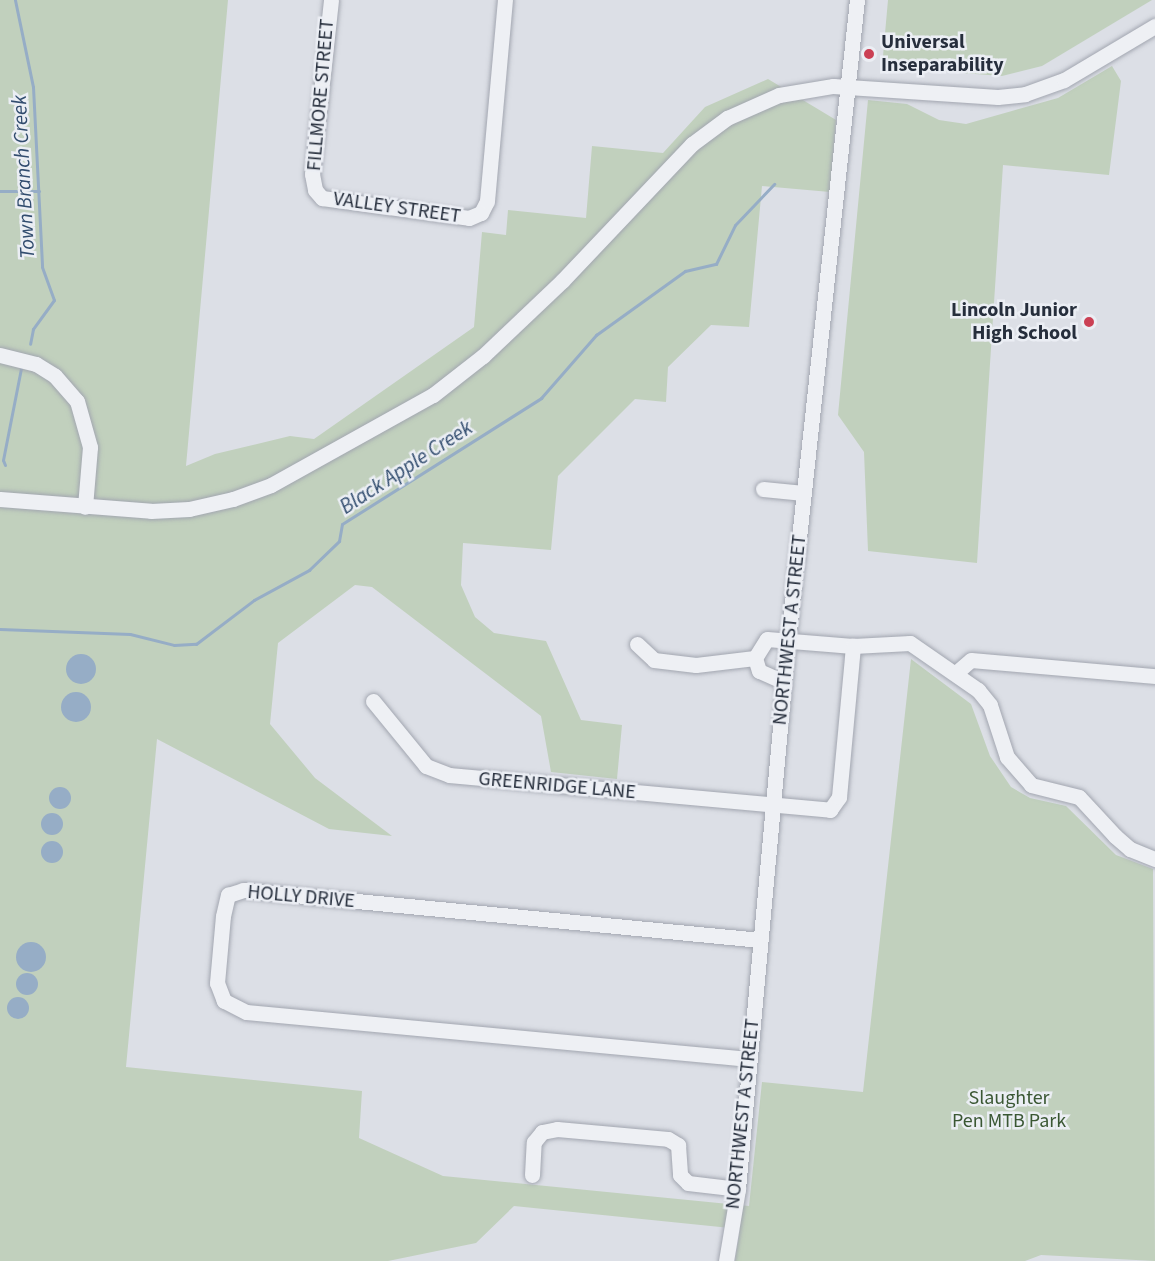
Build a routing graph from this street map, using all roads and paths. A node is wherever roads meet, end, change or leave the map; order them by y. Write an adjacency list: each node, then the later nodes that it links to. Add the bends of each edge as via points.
1 (331, 0): 6 (street, FILLMORE STREET, via 312,174)
2 (505, 0): 6 (street, VALLEY STREET, via 487,201 481,213 470,218 397,210 322,198)
3 (857, 0): 5 (street, NORTHWEST A STREET)
4 (1155, 26): 5 (street, via 1064,80 1025,94 998,97)
5 (848, 85): 9 (street, NORTHWEST A STREET); 11 (street, via 778,95 727,118 692,144 562,281 483,356 433,395 373,429 271,485 233,499 160,511)
6 (315, 190)
7 (0, 355): 11 (street, via 36,364 55,375 77,401 90,447)
8 (763, 489): 9 (street)
9 (804, 493): 12 (street, NORTHWEST A STREET)
10 (0, 499): 11 (street)
11 (85, 507)
12 (788, 640): 14 (street); 15 (street, via 767,639); 18 (street, NORTHWEST A STREET)
13 (637, 644): 15 (street, via 654,660 696,665)
14 (853, 646): 16 (street, via 910,643); 20 (street, GREENRIDGE LANE, via 837,803 830,810)
15 (754, 658): 18 (street, via 759,671)
16 (957, 672): 17 (street, via 971,660); 21 (street, via 990,705 1007,757 1018,774 1031,785 1079,797 1122,843)
17 (1155, 676)
18 (784, 682): 20 (street, NORTHWEST A STREET)
19 (373, 701): 20 (street, GREENRIDGE LANE, via 426,766 449,775)
20 (772, 803): 22 (street, NORTHWEST A STREET)
21 (1155, 859)
22 (760, 940): 23 (street, NORTHWEST A STREET); 23 (street, HOLLY DRIVE, via 243,890 228,896 223,916 217,983 224,1001 246,1012)
23 (749, 1059): 25 (street, NORTHWEST A STREET)
24 (532, 1175): 25 (street, via 534,1142 542,1132 557,1129 668,1139 678,1144 681,1175 688,1183)
25 (738, 1189): 26 (street, NORTHWEST A STREET)
26 (726, 1261)

